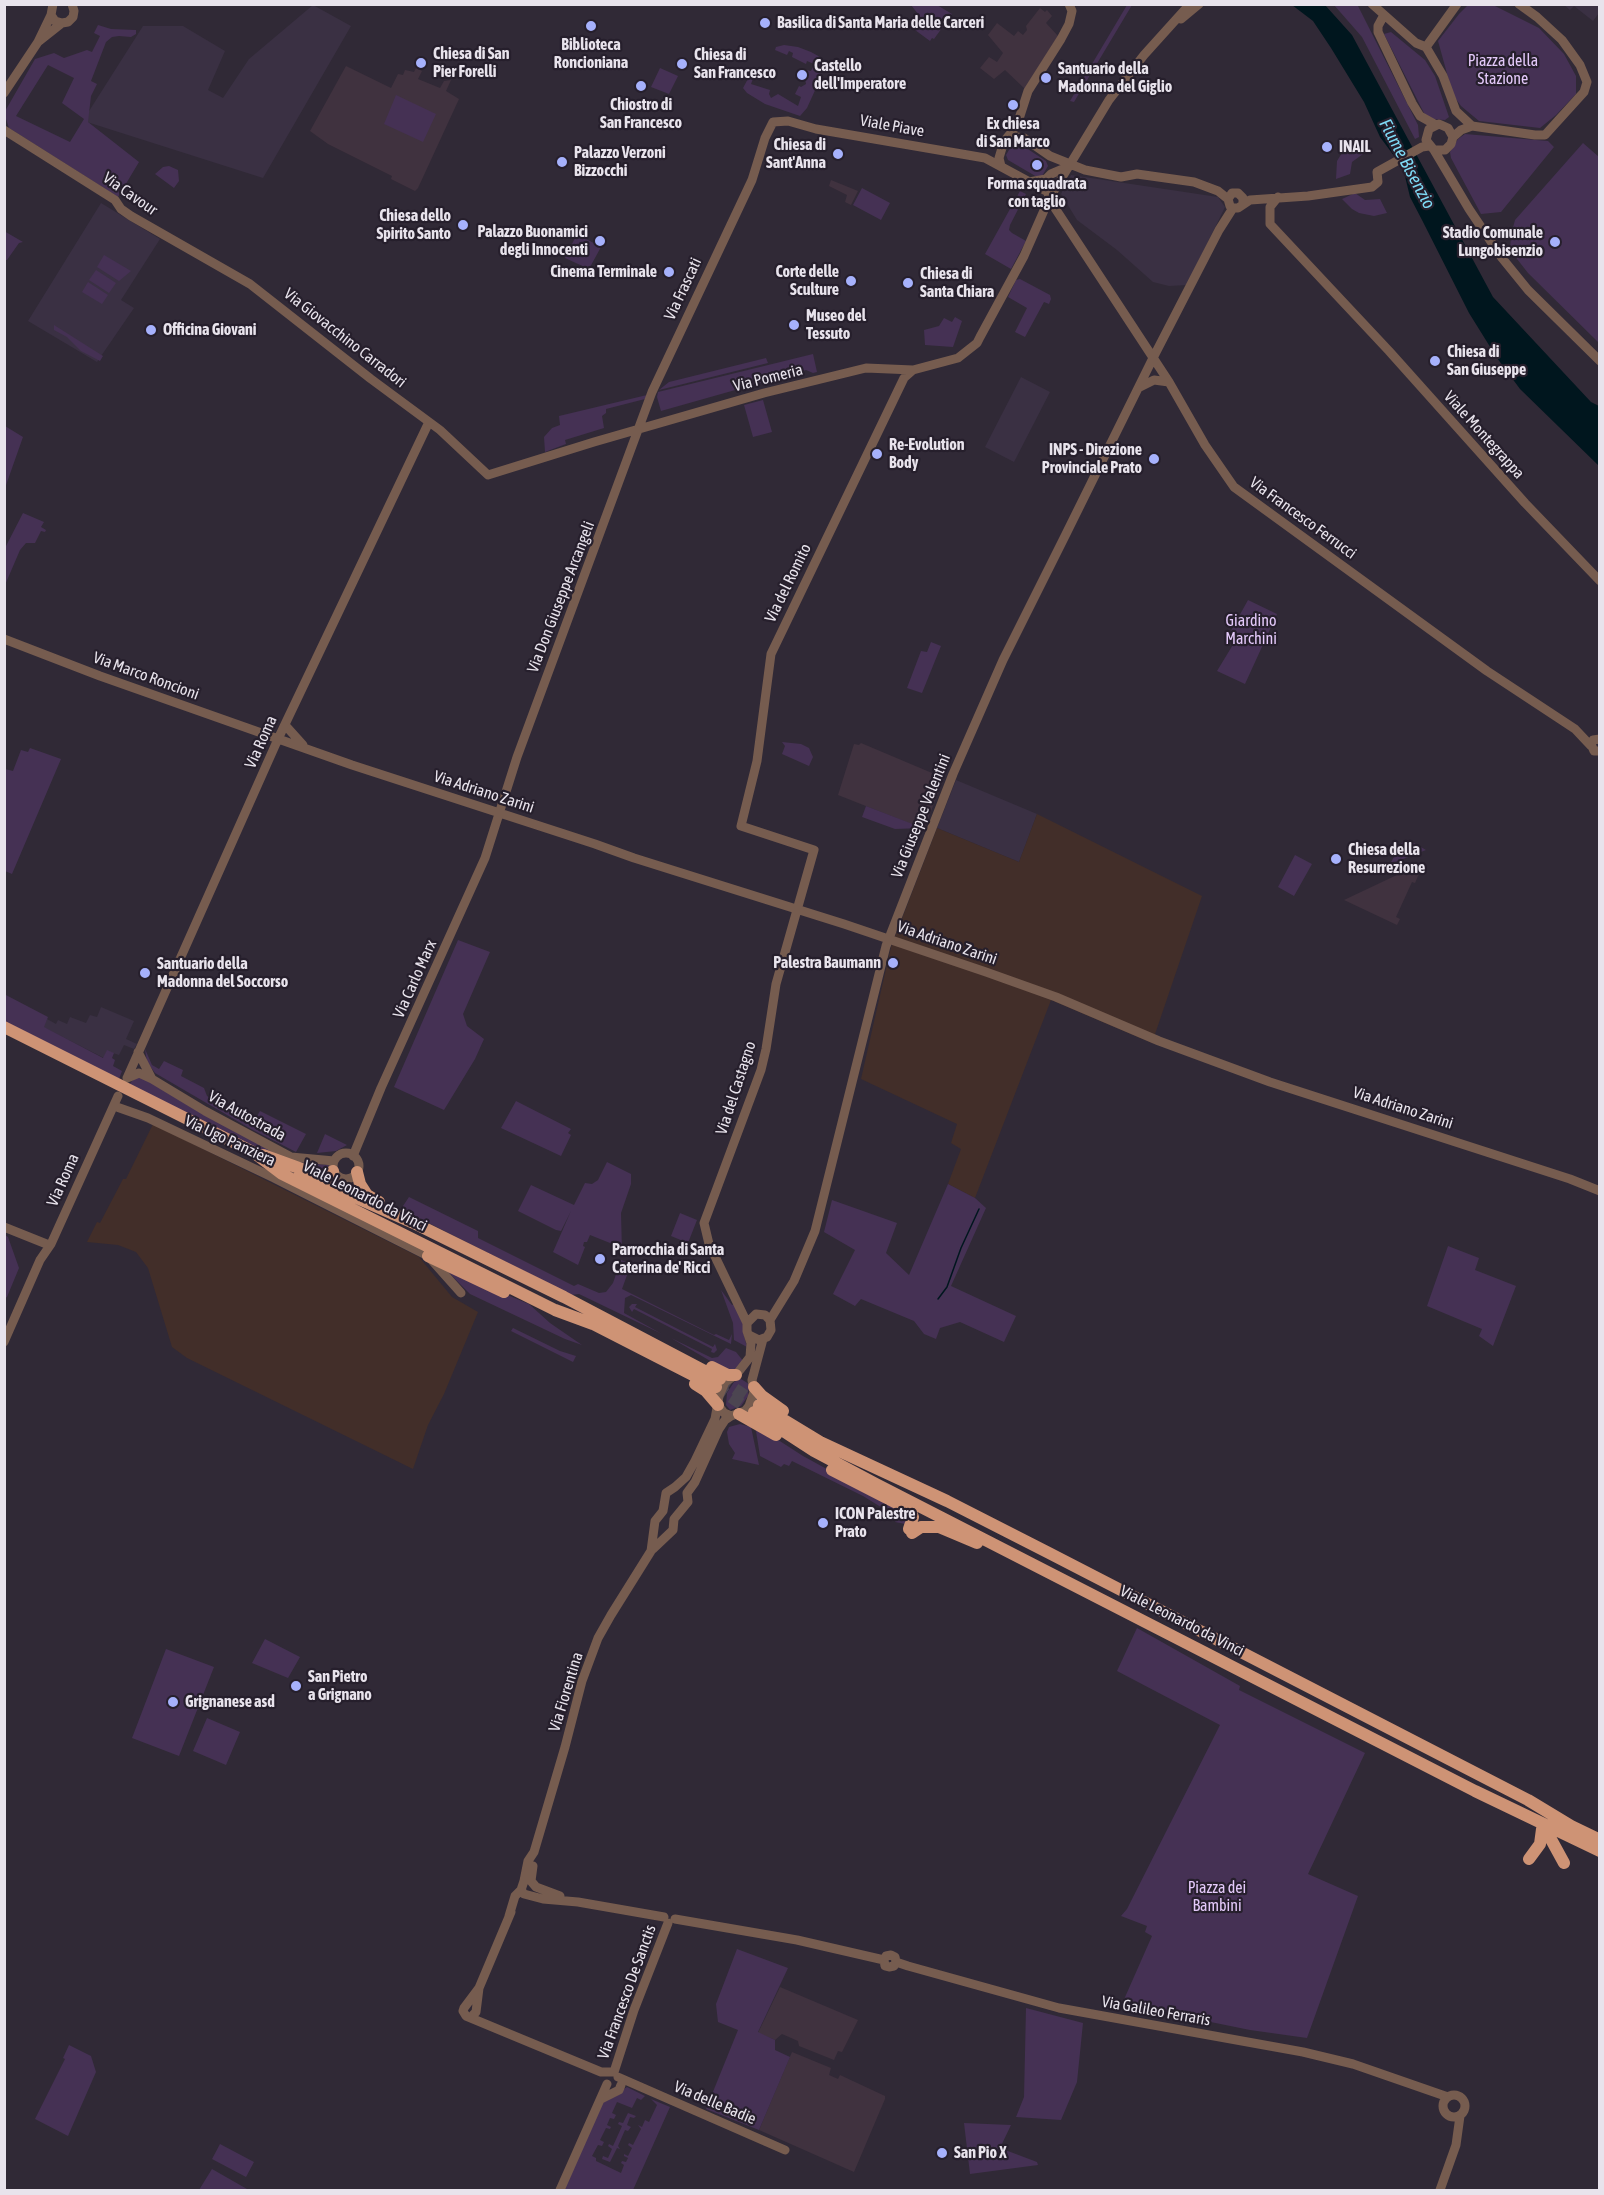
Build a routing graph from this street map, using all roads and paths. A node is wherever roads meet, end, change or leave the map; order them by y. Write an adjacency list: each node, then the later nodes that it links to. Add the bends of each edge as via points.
1 (52, 4): 9 (street)
2 (72, 4): 12 (street, via 73,17)
3 (1190, 4): 11 (street)
4 (1199, 4): 11 (street)
5 (1372, 4): 10 (street)
6 (1457, 4): 14 (street)
7 (1519, 4): 19 (street, via 1562,40 1580,65 1587,82 1584,92 1545,135)
8 (1070, 8): 21 (street, via 1061,39 1028,91)
9 (51, 15): 12 (street); 13 (street)
10 (1384, 15): 14 (street); 18 (street, via 1378,32 1412,103 1420,116)
11 (1174, 22): 28 (street, Via Pomeria, via 1119,86)
12 (62, 23): 13 (street)
13 (39, 42): 15 (street)
14 (1426, 47): 16 (street, via 1443,76)
15 (5, 93)
16 (1456, 111): 18 (street, via 1452,119); 19 (street)
17 (777, 121): 27 (street, Viale Piave, via 975,156); 42 (street, Via Frascati, via 768,129 752,180)
18 (1441, 125): 22 (street); 23 (street, via 1427,132)
19 (1472, 126): 22 (street)
20 (4, 130): 36 (street, Via Cavour, via 115,200 121,209)
21 (1010, 136): 25 (street, via 1024,138); 27 (street, via 1002,148)
22 (1453, 137): 24 (street)
23 (1428, 146): 24 (street); 26 (street); 30 (street)
24 (1445, 150): 30 (street)
25 (1050, 156): 28 (street); 29 (street)
26 (1401, 159): 32 (street); 32 (street, via 1381,170)
27 (1001, 166): 31 (street)
28 (1070, 166): 29 (street); 34 (street, Via Pomeria); 35 (street, via 1121,177 1137,174 1194,182 1218,191)
29 (1051, 174): 31 (street, via 1046,179)
30 (1448, 176): 38 (street, via 1484,233 1528,290)
31 (1028, 182): 34 (street, Via Francesco Ferrucci, via 1048,192)
32 (1378, 182): 33 (street, via 1368,188)
33 (1278, 197): 35 (street); 45 (street, Viale Montegrappa, via 1270,207 1270,224)
34 (1049, 200): 37 (street, Via Francesco Ferrucci); 39 (street, Via Pomeria, via 1024,256 977,342 958,358)
35 (1235, 204): 37 (street, Via Giuseppe Valentini)
36 (241, 280): 43 (street, Via Giovacchino Carradori)
37 (1153, 358): 40 (street, Via Francesco Ferrucci); 41 (street, Via Giuseppe Valentini)
38 (1599, 361)
39 (913, 370): 44 (street, Via Pomeria, via 866,368); 53 (street, Via del Romito, via 904,378 771,654 757,761 741,826)
40 (1169, 382): 41 (street, via 1151,381); 51 (street, Via Francesco Ferrucci, via 1234,487 1487,671 1575,729)
41 (1140, 387): 55 (street, Via Giuseppe Valentini, via 1003,660 953,774)
42 (652, 392): 44 (street, Via Don Giuseppe Arcangeli)
43 (429, 422): 44 (street, Via Pomeria, via 488,475); 47 (street, Via Roma)
44 (639, 430): 52 (street, Via Don Giuseppe Arcangeli)
45 (1599, 581)
46 (4, 639): 48 (street, Via Marco Roncioni)
47 (285, 725): 48 (street, Via Roma); 50 (street)
48 (278, 739): 50 (street, Via Adriano Zarini); 57 (street, Via Roma)
49 (1599, 739): 51 (street, via 1593,740)
50 (305, 747): 52 (street, Via Adriano Zarini)
51 (1595, 749)
52 (499, 813): 54 (street, Via Adriano Zarini); 63 (street, Via Carlo Marx, via 485,858)
53 (814, 850): 54 (street, Via del Castagno)
54 (797, 909): 55 (street, Via Adriano Zarini); 75 (street, Via del Castagno, via 776,984 761,1070 704,1223 707,1239)
55 (889, 938): 66 (street, Via Adriano Zarini, via 1056,997 1270,1082); 74 (street, Via Giuseppe Valentini, via 815,1231 794,1281 779,1308)
56 (4, 1027): 62 (highway, Viale Leonardo da Vinci)
57 (138, 1052): 58 (street, Via Roma); 59 (street)
58 (127, 1078): 59 (street, Via Autostrada, via 139,1073)
59 (152, 1079): 64 (street, Via Autostrada, via 291,1156)
60 (118, 1096): 61 (street, Via Roma)
61 (114, 1106): 69 (street, Via Roma); 70 (street, Via Ugo Panziera, via 148,1118 274,1178)
62 (257, 1154): 64 (highway, via 318,1174 327,1175); 67 (highway, Viale Leonardo da Vinci); 73 (highway, Viale Leonardo da Vinci, via 282,1174)
63 (353, 1156): 64 (street, via 342,1154); 65 (street)
64 (334, 1166): 65 (street, via 339,1178 347,1179)
65 (357, 1172): 67 (highway, via 367,1195)
66 (1599, 1191)
67 (416, 1224): 72 (highway, Viale Leonardo da Vinci)
68 (4, 1227): 69 (street)
69 (45, 1249): 78 (street, Via Roma)
70 (428, 1256): 71 (street); 73 (highway, via 492,1288)
71 (461, 1293)
72 (564, 1296): 73 (highway, Viale Leonardo da Vinci, via 718,1383); 79 (highway, via 728,1375)
73 (555, 1310): 81 (highway, via 706,1391)
74 (767, 1318): 75 (street, via 756,1314); 77 (street, via 771,1330)
75 (747, 1323): 76 (street)
76 (748, 1335): 77 (street); 79 (street, via 750,1357)
77 (763, 1339): 80 (street)
78 (4, 1342)
79 (736, 1375): 80 (street, via 746,1375); 81 (street, via 725,1382)
80 (753, 1384): 82 (street, via 752,1402); 84 (highway, via 762,1396 796,1419)
81 (718, 1405): 82 (street, via 724,1413); 86 (street, Via Fiorentina, via 695,1461)
82 (735, 1415): 83 (highway); 87 (street, Via Fiorentina, via 719,1429)
83 (824, 1465): 85 (highway); 91 (highway, via 910,1509 911,1531 939,1527 978,1544)
84 (903, 1482): 85 (highway, Viale Leonardo da Vinci, via 757,1408 814,1451); 92 (highway, Viale Leonardo da Vinci)
85 (876, 1484): 91 (highway, Viale Leonardo da Vinci)
86 (675, 1487): 87 (street); 88 (street, Via Fiorentina, via 666,1493)
87 (687, 1493): 89 (street, Via Fiorentina, via 688,1502)
88 (654, 1530): 89 (street); 90 (street, Via Fiorentina)
89 (667, 1534): 90 (street, Via Fiorentina)
90 (651, 1551): 100 (street, Via Fiorentina, via 598,1638 534,1851)
91 (1016, 1554): 93 (highway, Viale Leonardo da Vinci)
92 (1528, 1800): 94 (highway); 95 (highway, Viale Leonardo da Vinci)
93 (1541, 1827): 96 (highway, Viale Leonardo da Vinci); 97 (highway, via 1540,1844); 98 (highway); 99 (highway)
94 (1599, 1832)
95 (1599, 1840)
96 (1599, 1851)
97 (1529, 1859)
98 (1599, 1859)
99 (1564, 1863)
100 (528, 1888): 101 (street, Via Galileo Ferraris, via 543,1899); 102 (street, Via Fiorentina, via 509,1916)
101 (669, 1920): 103 (street, Via Francesco De Sanctis); 104 (street, Via Galileo Ferraris, via 797,1940 884,1960 891,1955 896,1962 1067,2009 1303,2052 1353,2064)
102 (472, 2010): 103 (street, Via delle Badie, via 485,2024)
103 (611, 2079): 108 (street, Via delle Badie, via 634,2084); 109 (street)
104 (1411, 2086): 105 (street); 106 (street)
105 (1448, 2097): 106 (street); 107 (street, via 1463,2099 1466,2108)
106 (1443, 2106): 107 (street, via 1445,2113)
107 (1456, 2117): 110 (street)
108 (785, 2150)
109 (560, 2190)
110 (1440, 2190)

